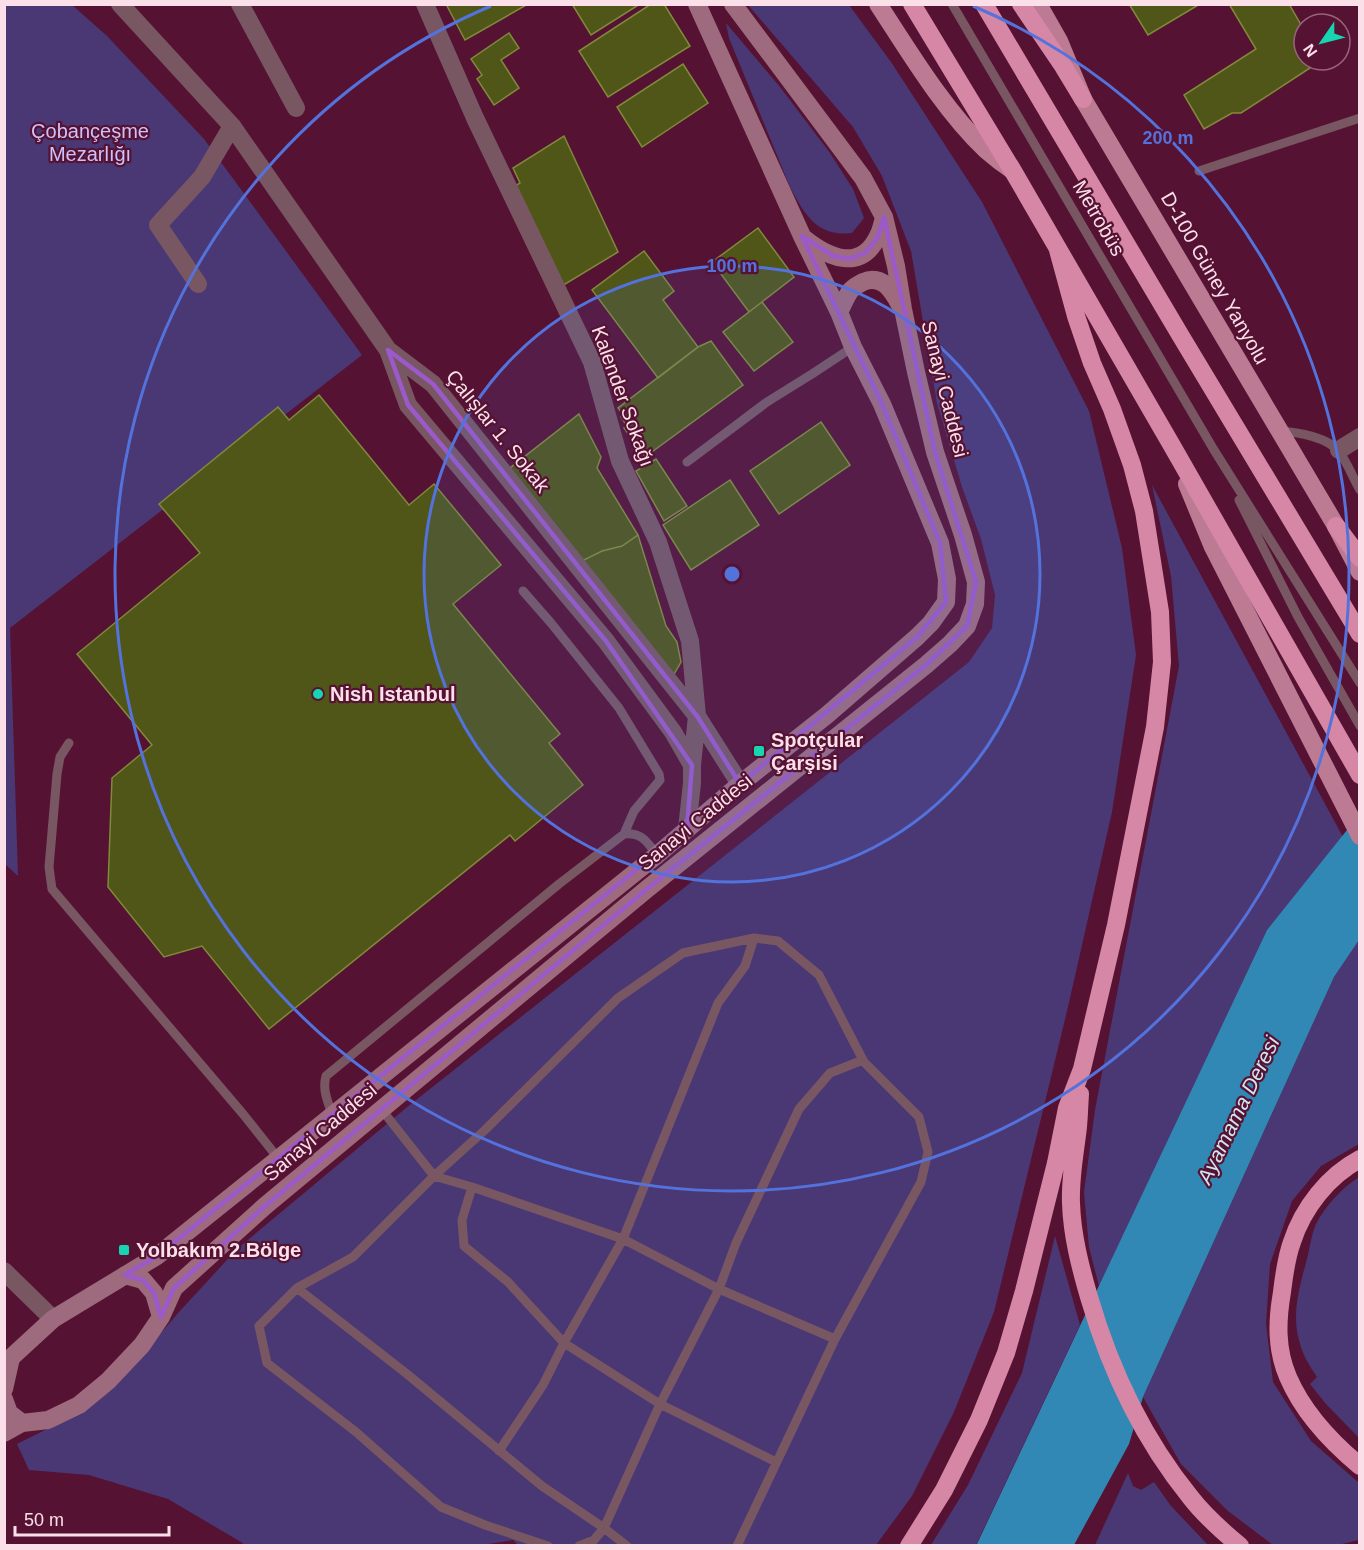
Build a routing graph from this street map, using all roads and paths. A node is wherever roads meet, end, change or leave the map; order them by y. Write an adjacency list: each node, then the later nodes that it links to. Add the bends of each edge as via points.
1 (120, 4): 15 (street, Çalışlar 1. Sokak)
2 (240, 4): 13 (street)
3 (424, 4): 39 (street, Kalender Sokağı, via 592,362 620,461 658,542 690,641)
4 (697, 4): 19 (main road, Sanayi Caddesi)
5 (733, 4): 18 (main road, Sanayi Caddesi, via 863,178)
6 (878, 4): 16 (main road, via 953,113 986,150)
7 (912, 4): 16 (highway)
8 (952, 4): 29 (lane, Metrobüs)
9 (984, 4): 37 (highway)
10 (1021, 4): 12 (highway)
11 (1038, 4): 12 (main road, D-100 Güney Yanyolu, via 1059,41)
12 (1083, 99): 26 (main road, D-100 Güney Yanyolu)
13 (296, 108)
14 (1359, 118): 17 (lane)
15 (232, 126): 21 (street, via 202,177 158,225); 25 (street, Çalışlar 1. Sokak)
16 (1013, 171): 20 (highway)
17 (1199, 171)
18 (884, 217): 19 (main road, via 878,237 865,253 850,259 825,253); 22 (main road, Sanayi Caddesi)
19 (802, 236): 23 (main road, Sanayi Caddesi)
20 (1058, 250): 28 (highway); 51 (highway, via 1079,326 1132,465 1144,511 1160,612 1162,652 1155,727 1116,925)
21 (198, 284)
22 (903, 309): 23 (main road, via 892,290 880,280 869,279 851,291); 52 (main road, Sanayi Caddesi, via 935,452 976,582 968,626 927,665 646,889)
23 (839, 312): 24 (main road, Sanayi Caddesi)
24 (853, 346): 31 (lane, via 767,402); 44 (main road, Sanayi Caddesi, via 882,404 940,543 946,602 917,637)
25 (388, 350): 39 (street, Çalışlar 1. Sokak, via 433,384); 42 (street, via 408,405 606,641 673,732)
26 (1279, 432): 30 (lane, via 1313,437); 33 (main road, D-100 Güney Yanyolu)
27 (1359, 437): 30 (street)
28 (1171, 444): 43 (highway); 47 (main road, via 1213,547)
29 (1214, 450): 38 (lane, Metrobüs); 40 (lane, Metrobüs)
30 (1339, 450): 32 (lane)
31 (687, 462)
32 (1359, 490)
33 (1336, 526): 34 (highway); 35 (main road, D-100 Güney Yanyolu)
34 (1359, 558)
35 (1359, 572)
36 (523, 591): 46 (lane, via 619,708 659,774 660,780 634,811)
37 (1359, 634)
38 (1359, 683)
39 (697, 716): 42 (street, Kalender Sokağı); 44 (street, Çalışlar 1. Sokak)
40 (1359, 726)
41 (69, 742): 54 (lane, via 60,757 57,774 52,889)
42 (692, 765): 45 (street, Kalender Sokağı)
43 (1359, 775)
44 (740, 784): 45 (main road, Sanayi Caddesi)
45 (687, 829): 48 (main road, Sanayi Caddesi)
46 (624, 834): 48 (lane, via 643,838); 53 (lane, via 326,1076 323,1084)
47 (1359, 836)
48 (657, 855): 53 (main road, Sanayi Caddesi)
49 (754, 938): 50 (lane, via 778,941 819,975); 56 (lane, via 683,953 618,998); 60 (lane, via 745,966 718,1003)
50 (863, 1060): 64 (lane, via 830,1073 799,1109 736,1243); 67 (lane, via 919,1117 928,1152 921,1182)
51 (1082, 1069): 83 (highway, via 1068,1108 1006,1353 979,1420 944,1490); 84 (highway, via 1071,1203 1075,1241 1095,1318 1144,1431 1192,1499)
52 (382, 1110): 56 (lane); 59 (main road, Sanayi Caddesi)
53 (332, 1115): 54 (main road, Sanayi Caddesi)
54 (278, 1158): 57 (main road, Sanayi Caddesi)
55 (1359, 1159): 77 (highway, via 1334,1177 1304,1215 1289,1254 1278,1332 1288,1377 1301,1400 1316,1422)
56 (434, 1176): 58 (lane); 63 (lane, via 353,1257)
57 (246, 1184): 59 (main road); 62 (main road, Sanayi Caddesi, via 157,1256)
58 (472, 1186): 60 (lane); 68 (lane, via 462,1220 464,1246 508,1282)
59 (265, 1206): 65 (main road, Sanayi Caddesi, via 174,1288)
60 (623, 1239): 64 (lane); 68 (lane)
61 (4, 1271): 66 (street)
62 (125, 1275): 65 (main road, via 143,1280 154,1293); 66 (main road, Sanayi Caddesi)
63 (297, 1288): 75 (lane); 79 (lane, via 259,1326 267,1363 356,1431 441,1507)
64 (719, 1289): 67 (lane); 72 (lane)
65 (161, 1317): 73 (main road, Sanayi Caddesi, via 142,1345 79,1405 48,1420)
66 (53, 1319): 69 (main road, Sanayi Caddesi)
67 (835, 1339): 76 (lane)
68 (564, 1343): 72 (lane); 75 (lane, via 543,1385)
69 (7, 1357): 70 (main road, Sanayi Caddesi)
70 (4, 1389)
71 (4, 1399): 73 (main road, via 9,1413)
72 (660, 1404): 76 (lane); 78 (lane)
73 (22, 1423): 74 (main road, Sanayi Caddesi)
74 (4, 1433)
75 (499, 1450): 78 (lane)
76 (777, 1462): 82 (lane)
77 (1359, 1466)
78 (604, 1528): 80 (lane, via 594,1540); 81 (lane)
79 (548, 1545)
80 (579, 1545)
81 (627, 1545)
82 (737, 1545)
83 (909, 1545)
84 (1240, 1545)

